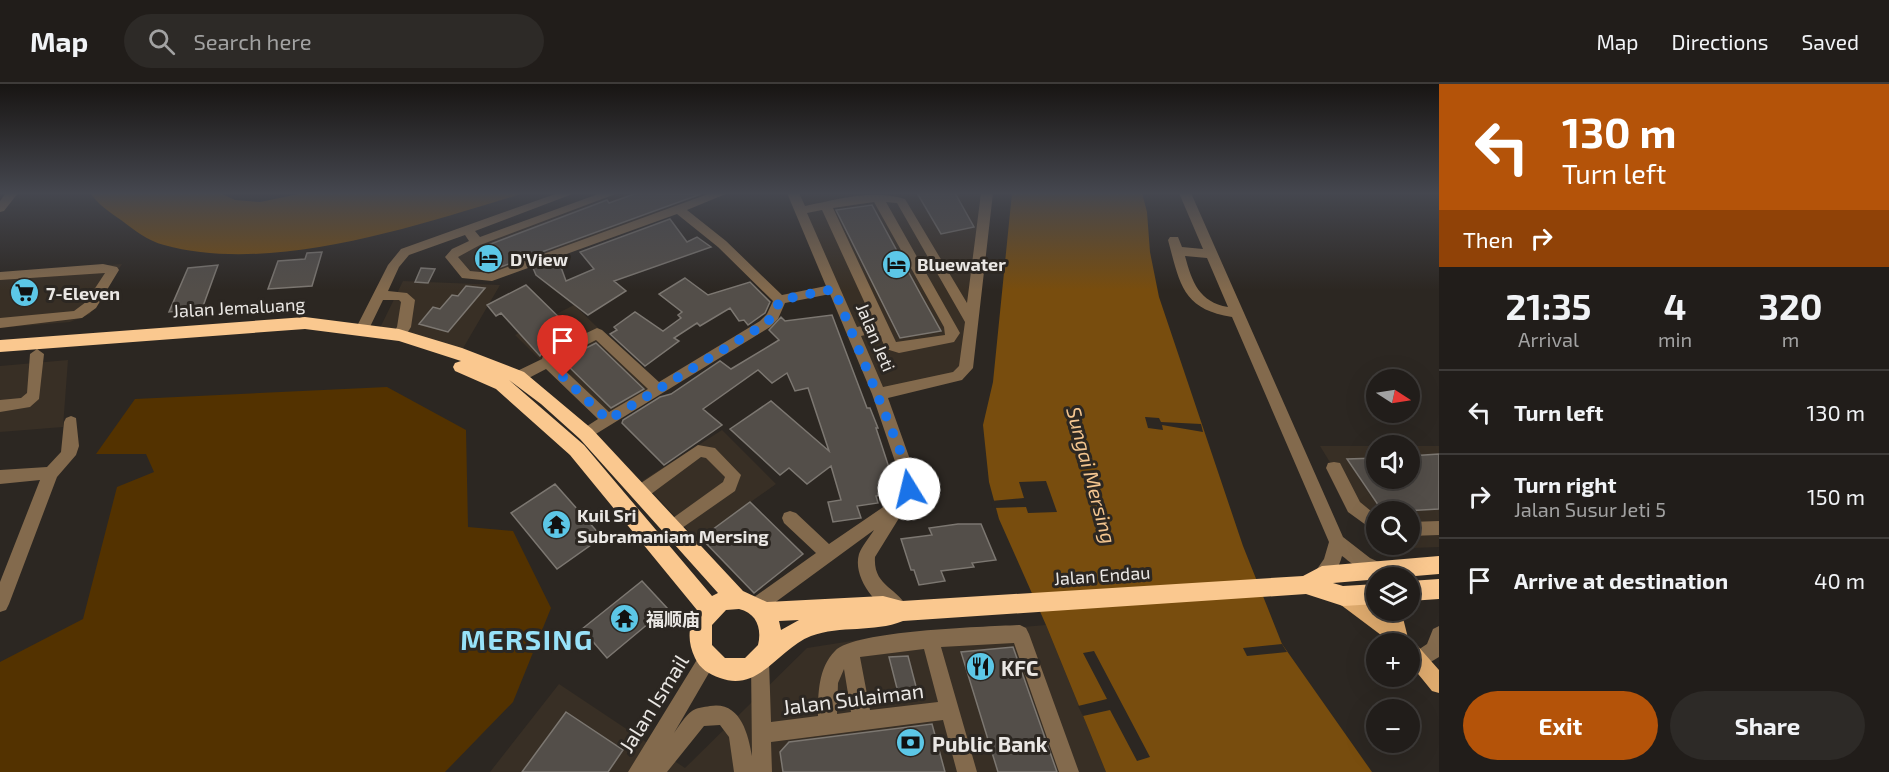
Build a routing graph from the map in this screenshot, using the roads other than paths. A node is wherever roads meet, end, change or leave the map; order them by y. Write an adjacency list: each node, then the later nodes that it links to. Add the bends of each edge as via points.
1 (478, 225): 11 (street)
2 (522, 225): 12 (street)
3 (635, 225): 12 (street, via 492,277 466,275 451,257)
4 (699, 225): 17 (street)
5 (806, 225): 15 (street, Jalan Jeti)
6 (835, 225): 22 (street)
7 (893, 225): 22 (street, via 953,333 949,339 899,348 891,345)
8 (916, 225): 21 (street)
9 (984, 225): 21 (street)
10 (1199, 225): 13 (street)
11 (467, 229): 12 (street); 16 (street, via 405,252)
12 (477, 241)
13 (1212, 254): 18 (street); 18 (street, via 1176,245 1196,301 1212,309)
14 (0, 276): 19 (street, via 113,270 86,310)
15 (834, 289): 17 (street); 24 (street, Jalan Jeti)
16 (379, 295): 23 (street); 25 (street, via 408,300)
17 (780, 300): 32 (street, via 765,324)
18 (1236, 313): 48 (street)
19 (64, 318): 20 (street); 26 (street)
20 (0, 323)
21 (973, 324): 33 (street, via 966,368 957,376)
22 (881, 326): 24 (street)
23 (362, 330): 25 (highway, Jalan Jemaluang); 26 (highway, Jalan Jemaluang, via 287,323)
24 (852, 333): 33 (street, Jalan Jeti)
25 (399, 335): 31 (highway, Jalan Jemaluang)
26 (51, 341): 27 (highway, Jalan Jemaluang)
27 (0, 346)
28 (37, 354): 29 (highway, Jalan Jemaluang); 34 (street, via 34,395 25,403); 61 (highway, Jalan Jemaluang, via 299,333 384,343 474,372 518,396 577,450)
29 (0, 357)
30 (548, 362): 31 (street); 32 (street, via 549,357 597,333); 35 (street)
31 (518, 377): 37 (highway, Jalan Jemaluang)
32 (658, 390): 35 (street)
33 (879, 394): 42 (street, Jalan Jeti, via 906,465 909,489)
34 (0, 406)
35 (608, 420): 37 (street)
36 (70, 422): 39 (street, via 72,446)
37 (586, 434): 41 (highway, Jalan Jemaluang)
38 (1334, 468): 43 (street, via 1354,507)
39 (51, 473): 40 (street); 59 (street)
40 (0, 477)
41 (641, 492): 45 (highway, Jalan Jemaluang); 45 (street, via 698,451 710,452 733,475 729,486)
42 (904, 499): 49 (street); 62 (street, via 867,555 866,563 878,590)
43 (1366, 517)
44 (790, 518): 49 (street)
45 (672, 528): 60 (highway, Jalan Jemaluang)
46 (1439, 528): 47 (street)
47 (1420, 529)
48 (1337, 542): 51 (street); 54 (street, via 1332,562)
49 (828, 554): 60 (street)
50 (1439, 565): 52 (highway, Jalan Endau)
51 (1373, 567)
52 (1415, 567)
53 (1366, 572): 54 (highway, Jalan Endau)
54 (1314, 580): 58 (highway, Jalan Endau); 62 (highway, Jalan Endau)
55 (1439, 589): 56 (highway)
56 (1420, 590)
57 (1366, 595): 58 (highway, Jalan Endau)
58 (1343, 596): 63 (main road)
59 (0, 604)
60 (753, 606): 61 (highway, via 718,604); 62 (highway, Jalan Endau, via 883,606); 68 (highway, via 770,624 772,638)
61 (710, 610): 69 (highway, via 699,630 700,645)
62 (902, 611): 68 (highway, Jalan Endau, via 886,619 814,625 796,632)
63 (1390, 633)
64 (1439, 635): 66 (street, via 1434,650)
65 (930, 639): 67 (street); 72 (street, Jalan Sulaiman); 81 (street, via 1020,634)
66 (1420, 649)
67 (850, 650): 73 (street); 74 (street, via 837,661 827,683)
68 (764, 656): 69 (highway, via 738,670); 75 (street)
69 (708, 659): 76 (street, Jalan Ismail)
70 (1420, 661): 71 (main road)
71 (1439, 684)
72 (950, 710): 73 (street, Jalan Sulaiman); 80 (street, Jalan Sulaiman)
73 (862, 721): 74 (street, Jalan Sulaiman)
74 (828, 725): 75 (street, Jalan Sulaiman)
75 (762, 732): 79 (street)
76 (638, 772)
77 (654, 772): 78 (street, via 698,718 720,713 729,717 737,730)
78 (744, 772)
79 (762, 772)
80 (968, 772)
81 (1069, 772)

